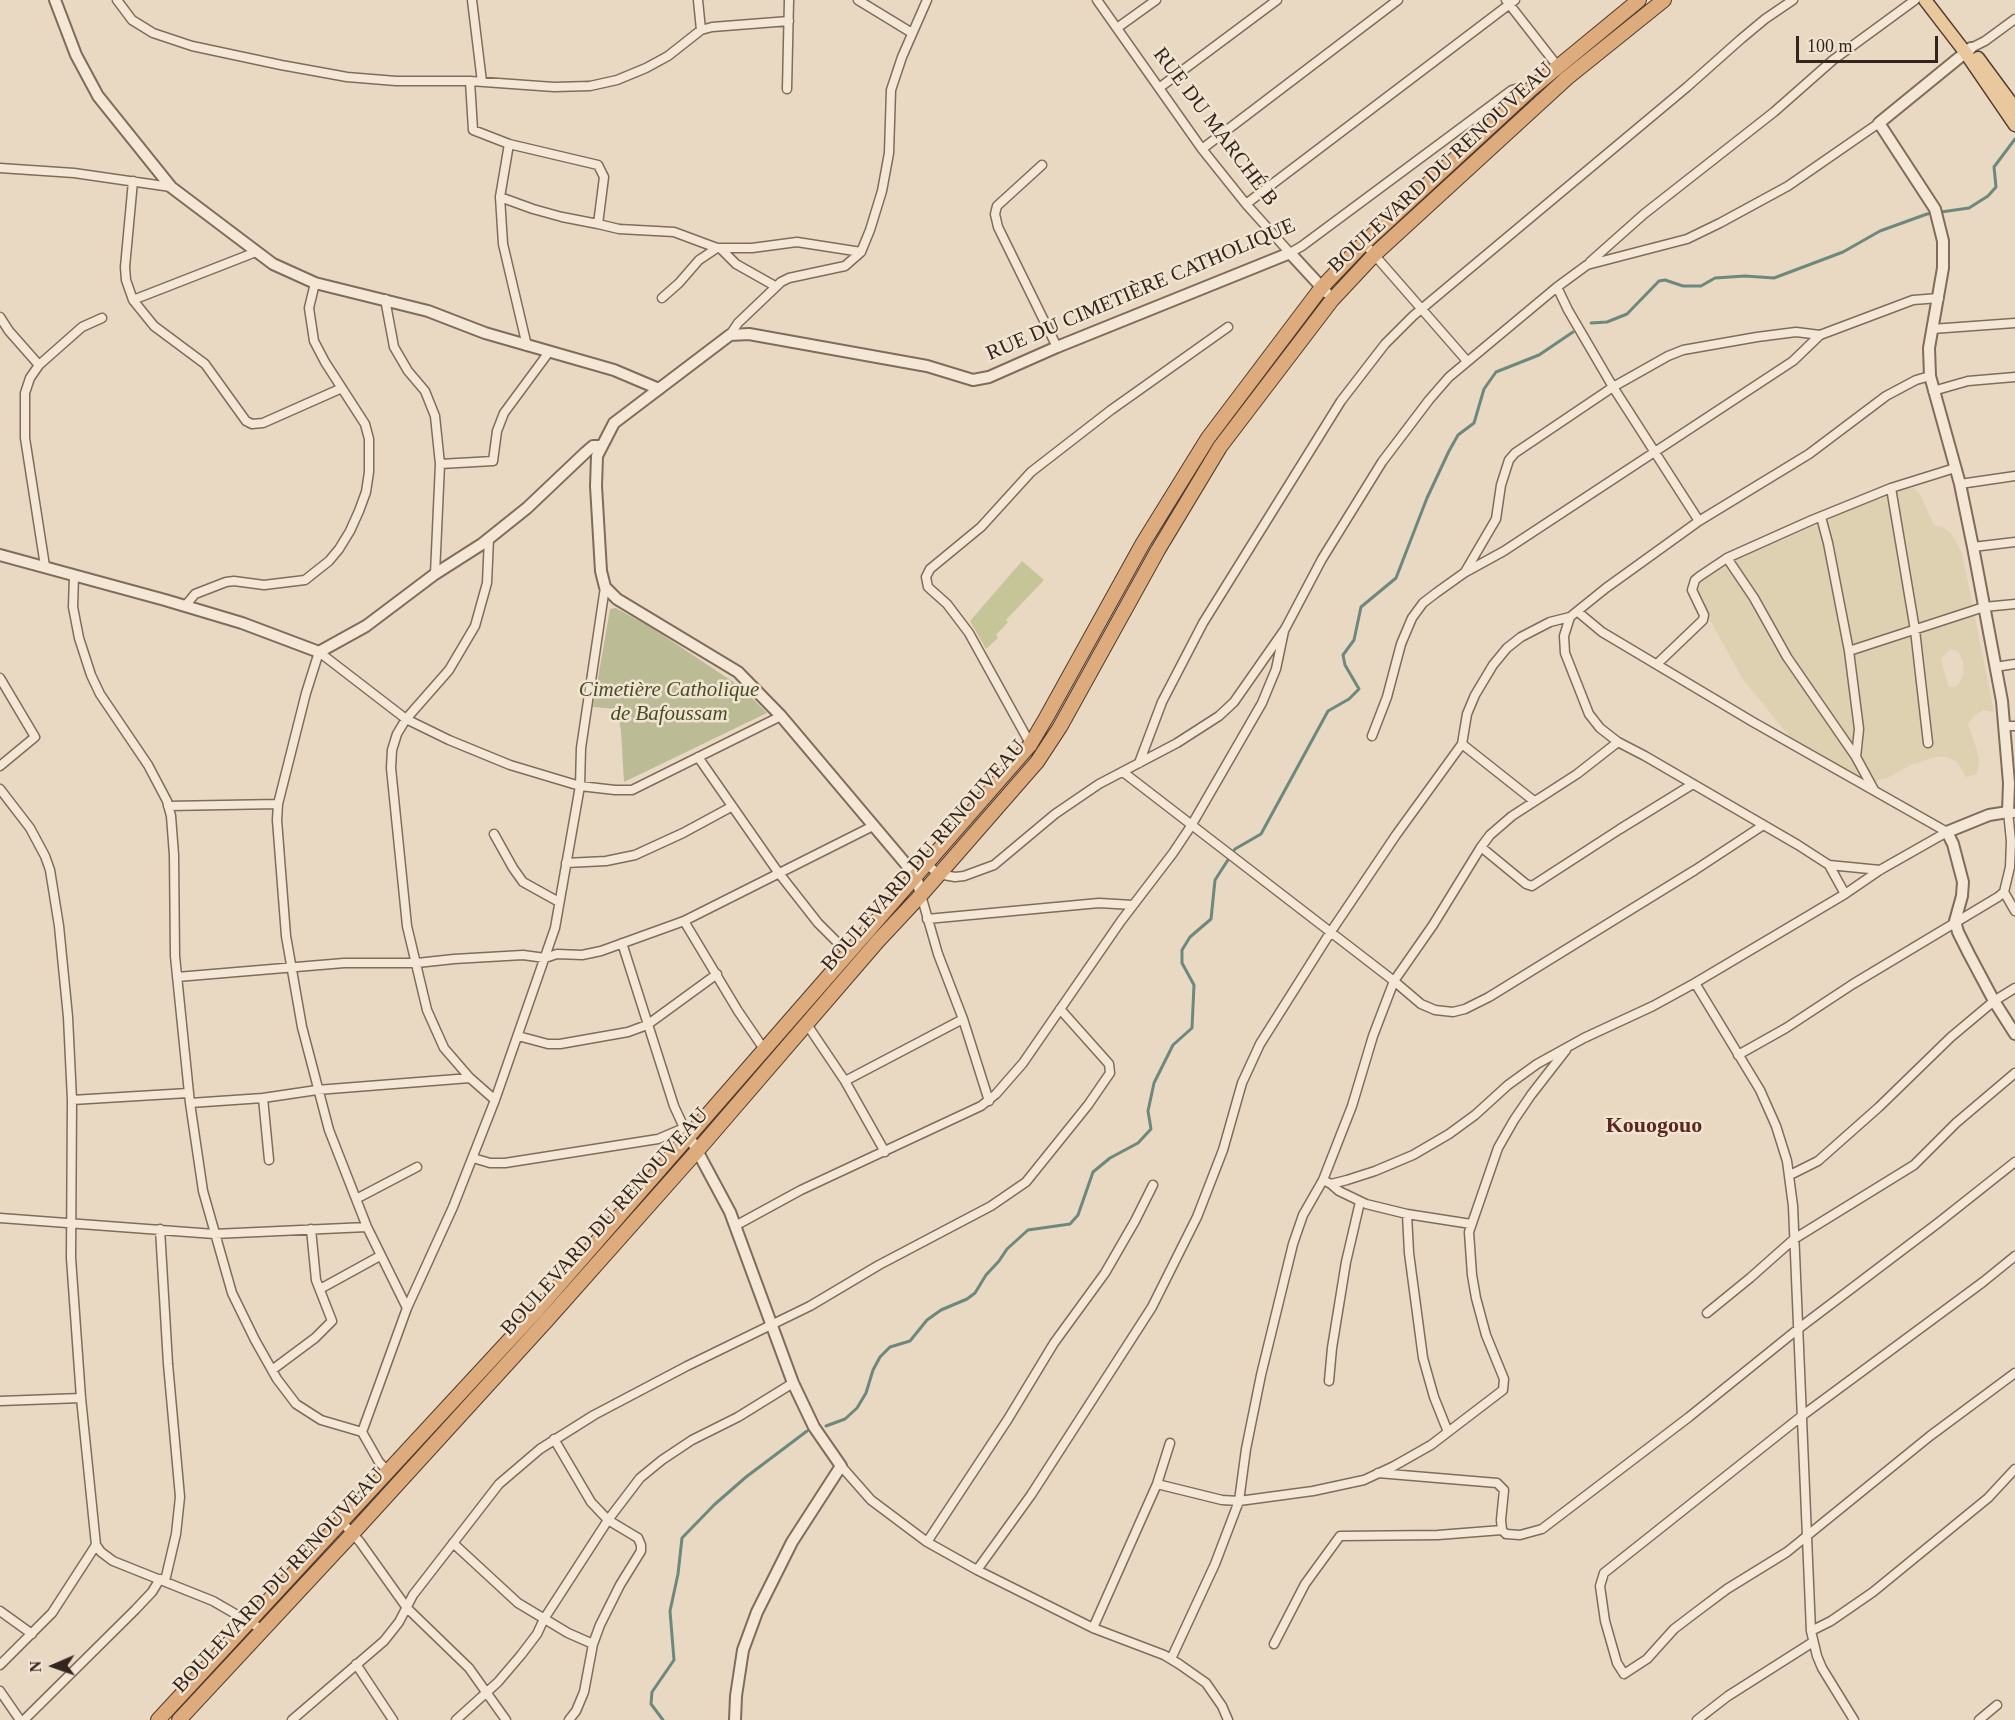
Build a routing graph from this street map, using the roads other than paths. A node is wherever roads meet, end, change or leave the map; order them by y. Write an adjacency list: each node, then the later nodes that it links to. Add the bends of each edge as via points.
1 (55, 0): 40 (street, via 76,55 98,96)
2 (117, 0): 27 (street, via 132,20 153,33 192,46 347,77)
3 (472, 0): 28 (street)
4 (698, 0): 22 (street)
5 (789, 0): 20 (street)
6 (858, 0): 23 (street)
7 (927, 0): 23 (street)
8 (1097, 0): 21 (street, RUE DU MARCHÉ B)
9 (1156, 0): 21 (street)
10 (1278, 0): 29 (street)
11 (1398, 0): 36 (street)
12 (1639, 0): 25 (highway, BOULEVARD DU RENOUVEAU)
13 (1664, 0): 26 (highway, BOULEVARD DU RENOUVEAU)
14 (1793, 0): 60 (street, via 1741,39)
15 (1915, 0): 50 (street, via 1833,60)
16 (1925, 0): 24 (main road)
17 (1934, 0): 24 (main road)
18 (1510, 2): 25 (street); 42 (street)
19 (2015, 19): 24 (street)
20 (789, 21): 22 (street); 30 (street)
21 (1117, 28): 29 (street, RUE DU MARCHÉ B)
22 (701, 30): 28 (street, via 646,68 590,87)
23 (912, 33): 47 (street, via 891,90 887,162)
24 (1968, 50): 32 (main road); 33 (street); 34 (main road)
25 (1558, 66): 26 (street); 31 (highway, BOULEVARD DU RENOUVEAU)
26 (1568, 78): 49 (highway, BOULEVARD DU RENOUVEAU)
27 (470, 81): 28 (street); 35 (street, via 473,130)
28 (482, 82)
29 (1159, 88): 36 (street, RUE DU MARCHÉ B)
30 (787, 89)
31 (1531, 89): 44 (highway, BOULEVARD DU RENOUVEAU); 48 (street, RUE DU CIMETIÈRE CATHOLIQUE, via 1512,90)
32 (2015, 108)
33 (1879, 123): 50 (street, via 1788,186 1687,240); 56 (street, via 1937,214 1944,254)
34 (2015, 125)
35 (509, 144): 41 (street); 43 (street, via 598,165 604,177)
36 (1202, 149): 42 (street, RUE DU MARCHÉ B)
37 (1042, 165): 69 (street, via 998,206 995,214)
38 (0, 168): 39 (street)
39 (133, 181): 40 (street); 58 (street, via 125,267)
40 (171, 187): 46 (street)
41 (500, 197): 43 (street); 68 (street, via 503,244)
42 (1246, 204): 48 (street, RUE DU MARCHÉ B)
43 (598, 224): 45 (street, via 674,232)
44 (1364, 243): 49 (street); 53 (highway, BOULEVARD DU RENOUVEAU)
45 (719, 249): 47 (street, via 797,242); 52 (street, via 736,264); 55 (street, via 699,260)
46 (256, 252): 51 (street, via 279,268); 58 (street)
47 (861, 252): 52 (street, via 845,266 789,278)
48 (1290, 253): 53 (street, RUE DU MARCHÉ B); 69 (street, RUE DU CIMETIÈRE CATHOLIQUE)
49 (1375, 254): 59 (highway, BOULEVARD DU RENOUVEAU); 60 (street)
50 (1587, 264): 54 (street)
51 (315, 283): 57 (street); 76 (street, via 309,308 314,341)
52 (775, 286): 67 (street)
53 (1322, 287): 59 (street, RUE DU MARCHÉ B); 79 (highway, BOULEVARD DU RENOUVEAU)
54 (1557, 287): 71 (street); 75 (street)
55 (662, 298)
56 (1939, 298): 65 (street); 66 (street, via 1913,300)
57 (385, 299): 68 (street); 83 (street, via 394,347 431,402)
58 (133, 300): 76 (street, via 154,326 205,364 252,424 280,417)
59 (1332, 300): 81 (highway, BOULEVARD DU RENOUVEAU)
60 (1422, 310): 71 (street); 127 (street, via 1385,344 1341,400 1308,452 1203,623 1162,702)
61 (0, 317): 72 (street)
62 (102, 318): 72 (street, via 82,327)
63 (2015, 323): 65 (street)
64 (1227, 327): 123 (street, via 1031,472 981,527 930,569 926,577 928,587 969,633)
65 (1932, 329): 73 (street)
66 (1820, 334): 75 (street, via 1757,337 1683,350); 82 (street, via 1793,361)
67 (730, 335): 69 (street, RUE DU CIMETIÈRE CATHOLIQUE, via 749,334 927,366 973,380 989,377); 77 (street)
68 (527, 346): 70 (street)
69 (1057, 347)
70 (549, 352): 77 (street, via 614,370); 83 (street, via 504,413 493,461)
71 (1467, 361): 106 (street, via 1429,400 1382,462 1322,559)
72 (39, 364): 97 (street, via 25,393 25,438)
73 (1930, 376): 78 (street); 89 (street, via 1886,396 1809,454)
74 (2015, 377): 78 (street, via 1968,381)
75 (1613, 387): 82 (street); 98 (street, via 1509,460 1500,485 1496,519)
76 (342, 388): 103 (street, via 365,424 370,456 363,501 339,549 304,580 264,585 226,582 195,594)
77 (659, 389): 80 (street, via 614,423)
78 (1932, 391): 84 (street)
79 (1208, 438): 81 (highway); 92 (highway, BOULEVARD DU RENOUVEAU)
80 (601, 446): 90 (street, via 593,446); 101 (street, via 596,486)
81 (1220, 447): 94 (highway, BOULEVARD DU RENOUVEAU)
82 (1655, 451): 89 (street); 98 (street)
83 (440, 464): 99 (street)
84 (1955, 468): 86 (street); 87 (street)
85 (2015, 477): 86 (street)
86 (1960, 484): 93 (street)
87 (1892, 488): 88 (street); 107 (street)
88 (1821, 517): 96 (street); 110 (street)
89 (1699, 521): 105 (street)
90 (489, 538): 99 (street); 117 (street, via 487,583 475,626 449,670)
91 (2015, 542): 93 (street)
92 (1143, 543): 94 (highway); 108 (highway, BOULEVARD DU RENOUVEAU)
93 (1973, 547): 104 (street)
94 (1158, 550): 109 (highway, BOULEVARD DU RENOUVEAU)
95 (0, 555): 97 (street)
96 (1727, 558): 112 (street, via 1695,580 1692,590 1703,620); 126 (street, via 1787,657)
97 (45, 566): 100 (street)
98 (1464, 573): 119 (street, via 1423,603 1412,618)
99 (435, 574): 111 (street, via 366,626)
100 (74, 576): 103 (street); 136 (street, via 74,614 92,675 100,694 148,765)
101 (605, 587): 116 (street, via 617,599 738,672); 131 (street, via 580,756)
102 (2015, 604): 104 (street)
103 (185, 606): 111 (street)
104 (1984, 607): 107 (street); 114 (street)
105 (1574, 615): 112 (street); 120 (street, via 1563,645 1589,714); 121 (street, via 1550,622 1506,648 1475,695)
106 (1285, 629): 127 (street, via 1234,702 1219,716); 141 (street, via 1276,669 1262,704)
107 (1915, 630): 110 (street); 122 (street)
108 (1090, 638): 109 (highway); 123 (highway, BOULEVARD DU RENOUVEAU)
109 (1104, 645): 125 (highway, BOULEVARD DU RENOUVEAU)
110 (1849, 651): 126 (street, via 1859,729)
111 (319, 652): 117 (street); 135 (street)
112 (1657, 664): 133 (street)
113 (2015, 664): 114 (street)
114 (1995, 667): 118 (street)
115 (0, 678): 128 (street, via 35,737)
116 (781, 717): 124 (street); 140 (street)
117 (406, 719): 131 (street, via 510,765); 165 (street, via 392,750 392,788 407,926)
118 (2010, 726): 138 (street)
119 (1371, 736)
120 (1618, 742): 130 (street); 134 (street)
121 (1462, 744): 134 (street); 161 (street)
122 (1928, 744)
123 (1030, 745): 125 (street); 146 (highway, BOULEVARD DU RENOUVEAU)
124 (698, 757): 131 (street, via 632,789); 137 (street)
125 (1040, 757): 150 (highway, BOULEVARD DU RENOUVEAU)
126 (1856, 757): 133 (street)
127 (1139, 763): 129 (street)
128 (0, 766)
129 (1123, 772): 141 (street); 150 (street, via 1099,783 1055,814 994,866 964,876)
130 (1693, 784): 139 (street); 144 (street, via 1532,886)
131 (580, 786): 145 (street)
132 (0, 789): 189 (street, via 30,828 50,870 68,1017)
133 (1875, 790): 142 (street)
134 (1534, 801): 144 (street)
135 (278, 804): 136 (street); 166 (street)
136 (168, 806): 168 (street, via 173,832)
137 (731, 807): 145 (street, via 635,855); 149 (street)
138 (2011, 812): 142 (street, via 1989,815); 152 (street, via 2010,867)
139 (1762, 825): 147 (street); 169 (street, via 1465,1010 1435,1011)
140 (873, 826): 149 (street); 151 (street)
141 (1191, 826): 156 (street); 161 (street)
142 (1947, 832): 148 (street); 160 (street, via 1963,882)
143 (494, 834): 155 (street, via 523,882)
144 (1480, 847): 169 (street)
145 (566, 863): 155 (street)
146 (927, 864): 150 (street); 151 (highway, BOULEVARD DU RENOUVEAU)
147 (1829, 866): 148 (street); 153 (street)
148 (1880, 870): 153 (street)
149 (778, 872): 159 (street); 163 (street)
150 (938, 874): 154 (highway, BOULEVARD DU RENOUVEAU)
151 (916, 876): 154 (street); 163 (highway, BOULEVARD DU RENOUVEAU)
152 (2004, 892): 157 (street); 160 (street)
153 (1845, 894): 170 (street)
154 (921, 895): 158 (street); 175 (highway, BOULEVARD DU RENOUVEAU)
155 (559, 902): 164 (street)
156 (1133, 904): 158 (street, via 1099,903); 173 (street)
157 (2015, 911)
158 (927, 919): 174 (street)
159 (684, 921): 162 (street); 167 (street)
160 (1955, 921): 172 (street); 181 (street)
161 (1330, 933): 169 (street); 250 (street, via 1260,1044 1242,1083 1223,1150 1197,1217 1152,1307 1031,1495)
162 (622, 943): 164 (street, via 582,955 557,954); 176 (street)
163 (849, 954): 180 (highway, BOULEVARD DU RENOUVEAU)
164 (545, 958): 165 (street, via 524,955); 178 (street)
165 (417, 963): 166 (street); 184 (street, via 438,1037)
166 (291, 967): 168 (street); 186 (street)
167 (717, 974): 176 (street); 180 (street)
168 (177, 977): 187 (street)
169 (1394, 981): 200 (street)
170 (1695, 983): 179 (street); 181 (street)
171 (2015, 988): 172 (street)
172 (1994, 1001): 177 (street); 199 (street, via 1818,1161)
173 (1060, 1009): 191 (street, via 1023,1063); 220 (street, via 1108,1064 1110,1072 1026,1182 991,1206)
174 (963, 1019): 185 (street); 191 (street)
175 (806, 1023): 182 (highway, BOULEVARD DU RENOUVEAU); 185 (street)
176 (647, 1025): 178 (street, via 616,1036 567,1044 548,1044); 193 (street, via 674,1106)
177 (2015, 1034)
178 (518, 1036): 190 (street)
179 (1570, 1046): 200 (street, via 1538,1064 1449,1134 1413,1155 1375,1171); 207 (street, via 1531,1095 1498,1148)
180 (763, 1050): 182 (street); 193 (highway, BOULEVARD DU RENOUVEAU)
181 (1738, 1055): 199 (street, via 1769,1108)
182 (775, 1060): 193 (highway, BOULEVARD DU RENOUVEAU)
183 (2015, 1073): 213 (street, via 1962,1117 1914,1165)
184 (470, 1078): 186 (street); 190 (street)
185 (845, 1082): 194 (street)
186 (317, 1090): 188 (street); 202 (street)
187 (188, 1093): 189 (street); 192 (street)
188 (263, 1098): 192 (street); 196 (street)
189 (72, 1100): 206 (street)
190 (495, 1100): 195 (street)
191 (989, 1101): 194 (street)
192 (190, 1103): 212 (street, via 202,1191)
193 (691, 1139): 195 (street, via 657,1139 505,1163); 208 (street); 219 (highway, BOULEVARD DU RENOUVEAU)
194 (885, 1152): 208 (street, via 801,1190)
195 (473, 1158): 217 (street)
196 (268, 1160)
197 (2015, 1162): 221 (street)
198 (417, 1167): 202 (street)
199 (1790, 1175): 213 (street)
200 (1327, 1182): 203 (street); 241 (street, via 1303,1215 1293,1244 1259,1386)
201 (1153, 1185): 247 (street, via 1105,1273 1054,1342)
202 (356, 1199): 209 (street)
203 (1360, 1202): 204 (street); 226 (street, via 1344,1271)
204 (1407, 1214): 207 (street); 232 (street, via 1423,1358)
205 (0, 1218): 206 (street)
206 (70, 1224): 211 (street); 228 (street)
207 (1471, 1224): 232 (street, via 1469,1250 1476,1298 1504,1385 1500,1393)
208 (735, 1226): 220 (street)
209 (367, 1227): 210 (street); 214 (street)
210 (311, 1228): 212 (street); 216 (street, via 312,1256)
211 (160, 1229): 212 (street); 251 (street, via 180,1497 176,1534)
212 (214, 1234): 224 (street, via 232,1293)
213 (1794, 1239): 218 (street); 221 (street)
214 (380, 1256): 216 (street); 217 (street)
215 (2015, 1256): 230 (street)
216 (320, 1289): 224 (street, via 332,1316 331,1324)
217 (407, 1308): 231 (street)
218 (1707, 1313)
219 (543, 1314): 222 (highway, BOULEVARD DU RENOUVEAU); 223 (highway, BOULEVARD DU RENOUVEAU)
220 (771, 1327): 227 (street); 233 (street, via 594,1414)
221 (1798, 1329): 230 (street); 244 (street, via 1548,1526 1520,1535)
222 (509, 1340): 223 (highway); 237 (highway, BOULEVARD DU RENOUVEAU)
223 (518, 1352): 239 (highway, BOULEVARD DU RENOUVEAU)
224 (272, 1370): 231 (street, via 285,1391 308,1413 335,1426)
225 (2015, 1373): 246 (street, via 1930,1436)
226 (1329, 1381)
227 (793, 1383): 235 (street, via 814,1426); 242 (street, via 662,1460 640,1478)
228 (81, 1398): 229 (street); 249 (street)
229 (0, 1401)
230 (1803, 1415): 246 (street); 246 (street, via 1604,1573 1600,1586 1605,1621 1624,1674 1647,1659 1674,1629 1727,1589)
231 (362, 1432): 237 (street)
232 (1448, 1432): 238 (street)
233 (554, 1439): 242 (street, via 591,1502); 248 (street, via 508,1475)
234 (1170, 1443): 240 (street)
235 (841, 1466): 247 (street, via 871,1500); 277 (street, via 792,1542 757,1612 743,1650)
236 (2015, 1469): 258 (street, via 1988,1498 1873,1592 1831,1622)
237 (387, 1470): 239 (street); 243 (highway, BOULEVARD DU RENOUVEAU)
238 (1378, 1473): 241 (street, via 1345,1485); 244 (street, via 1497,1483 1504,1490)
239 (399, 1482): 245 (highway, BOULEVARD DU RENOUVEAU)
240 (1157, 1484): 241 (street); 256 (street)
241 (1239, 1501): 263 (street)
242 (608, 1520): 254 (street); 261 (street, via 638,1538 642,1548)
243 (341, 1521): 245 (street); 255 (highway, BOULEVARD DU RENOUVEAU)
244 (1502, 1530): 262 (street, via 1340,1536 1305,1584)
245 (353, 1533): 252 (street); 257 (highway, BOULEVARD DU RENOUVEAU)
246 (1808, 1536): 258 (street)
247 (927, 1542): 250 (street)
248 (453, 1543): 252 (street); 254 (street, via 518,1603)
249 (96, 1545): 251 (street, via 113,1562); 259 (street, via 60,1602)
250 (977, 1570): 256 (street)
251 (163, 1580): 255 (street, via 213,1601); 270 (street)
252 (407, 1608): 264 (street, via 384,1641); 267 (street)
253 (0, 1611): 259 (street)
254 (544, 1619): 261 (street); 267 (street, via 521,1655)
255 (249, 1622): 257 (street); 269 (highway, BOULEVARD DU RENOUVEAU)
256 (1093, 1628): 263 (street)
257 (263, 1630): 271 (highway, BOULEVARD DU RENOUVEAU)
258 (1811, 1631): 260 (street)
259 (32, 1634): 265 (street)
260 (1813, 1642): 279 (street); 280 (street, via 1822,1668)
261 (593, 1644): 276 (street, via 584,1692)
262 (1274, 1644)
263 (1171, 1659): 278 (street, via 1206,1683)
264 (356, 1664): 272 (street); 273 (street)
265 (0, 1665)
266 (0, 1691): 270 (street)
267 (488, 1691): 274 (street); 275 (street)
268 (1997, 1705): 281 (street)
269 (162, 1718)
270 (22, 1720)
271 (179, 1720)
272 (292, 1720)
273 (393, 1720)
274 (456, 1720)
275 (507, 1720)
276 (569, 1720)
277 (735, 1720)
278 (1228, 1720)
279 (1697, 1720)
280 (1854, 1720)
281 (1979, 1720)

